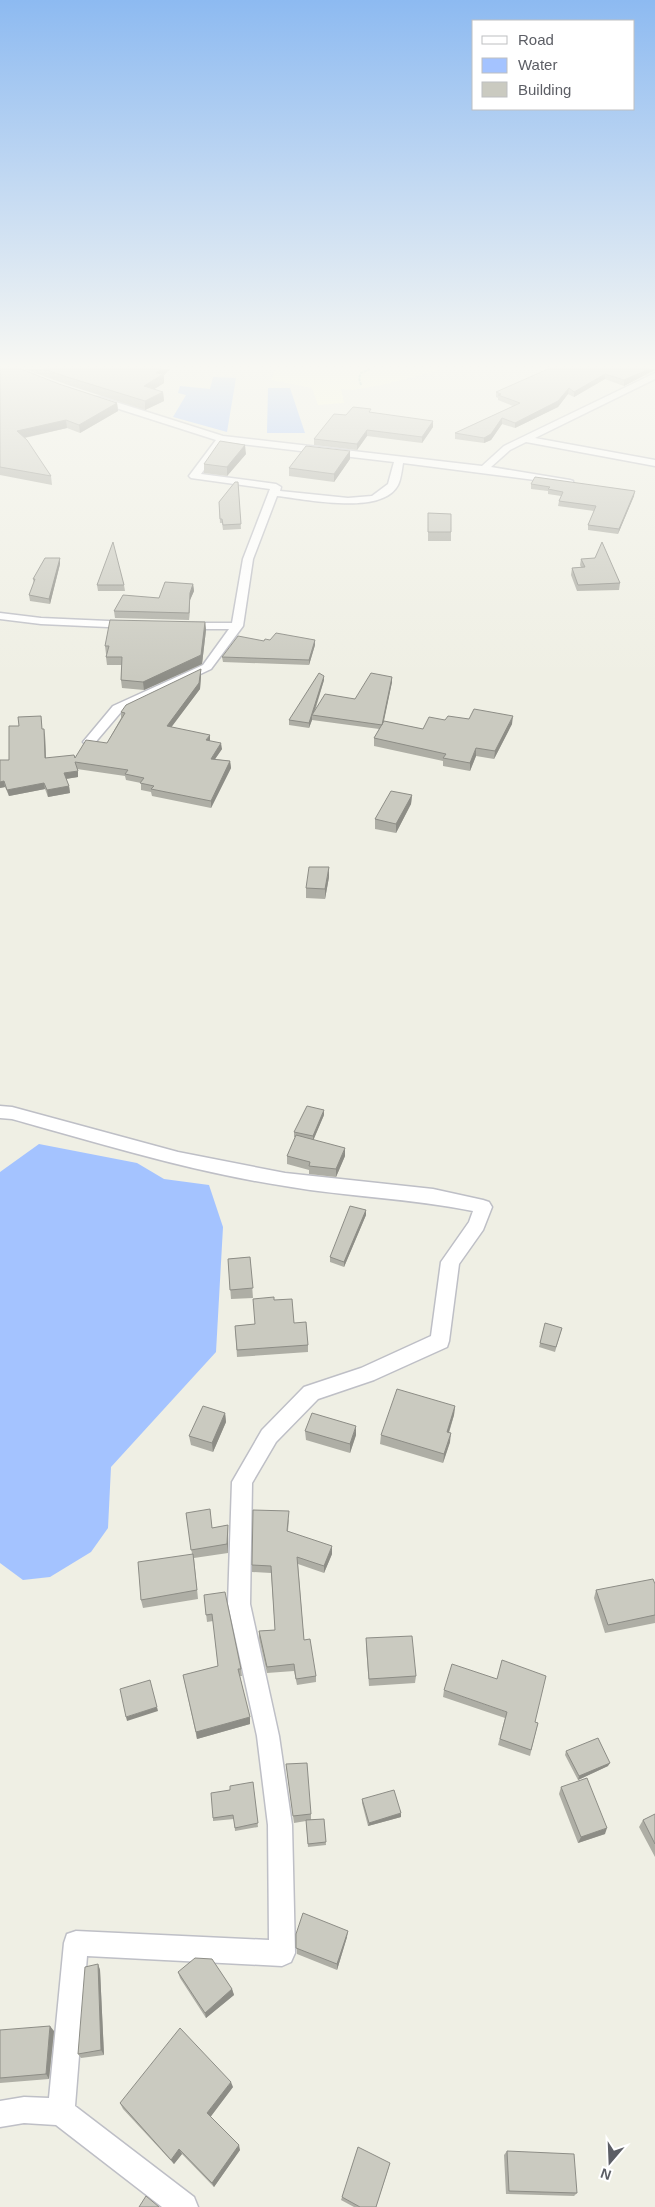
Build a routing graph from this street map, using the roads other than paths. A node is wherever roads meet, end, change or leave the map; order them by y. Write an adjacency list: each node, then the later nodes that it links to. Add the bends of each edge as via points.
1 (197, 472): 5 (street, via 194,476 276,487)
2 (397, 472): 5 (street, via 393,485 374,499 348,501)
3 (502, 472): 4 (street)
4 (582, 485)
5 (273, 493): 9 (street, via 248,559)
6 (0, 616): 7 (street)
7 (142, 625)
8 (171, 626): 9 (street)
9 (238, 626): 10 (street, via 207,667 117,709)
10 (89, 742)
11 (0, 1112): 12 (street, via 12,1112 178,1158 284,1180 433,1196 483,1207 477,1225 450,1262 440,1341 367,1374 311,1393 269,1436 242,1482 239,1604 268,1736 280,1826 282,1953 76,1943)
12 (61, 2112): 13 (street, via 24,2110); 14 (street)
13 (0, 2114)
14 (184, 2207)

